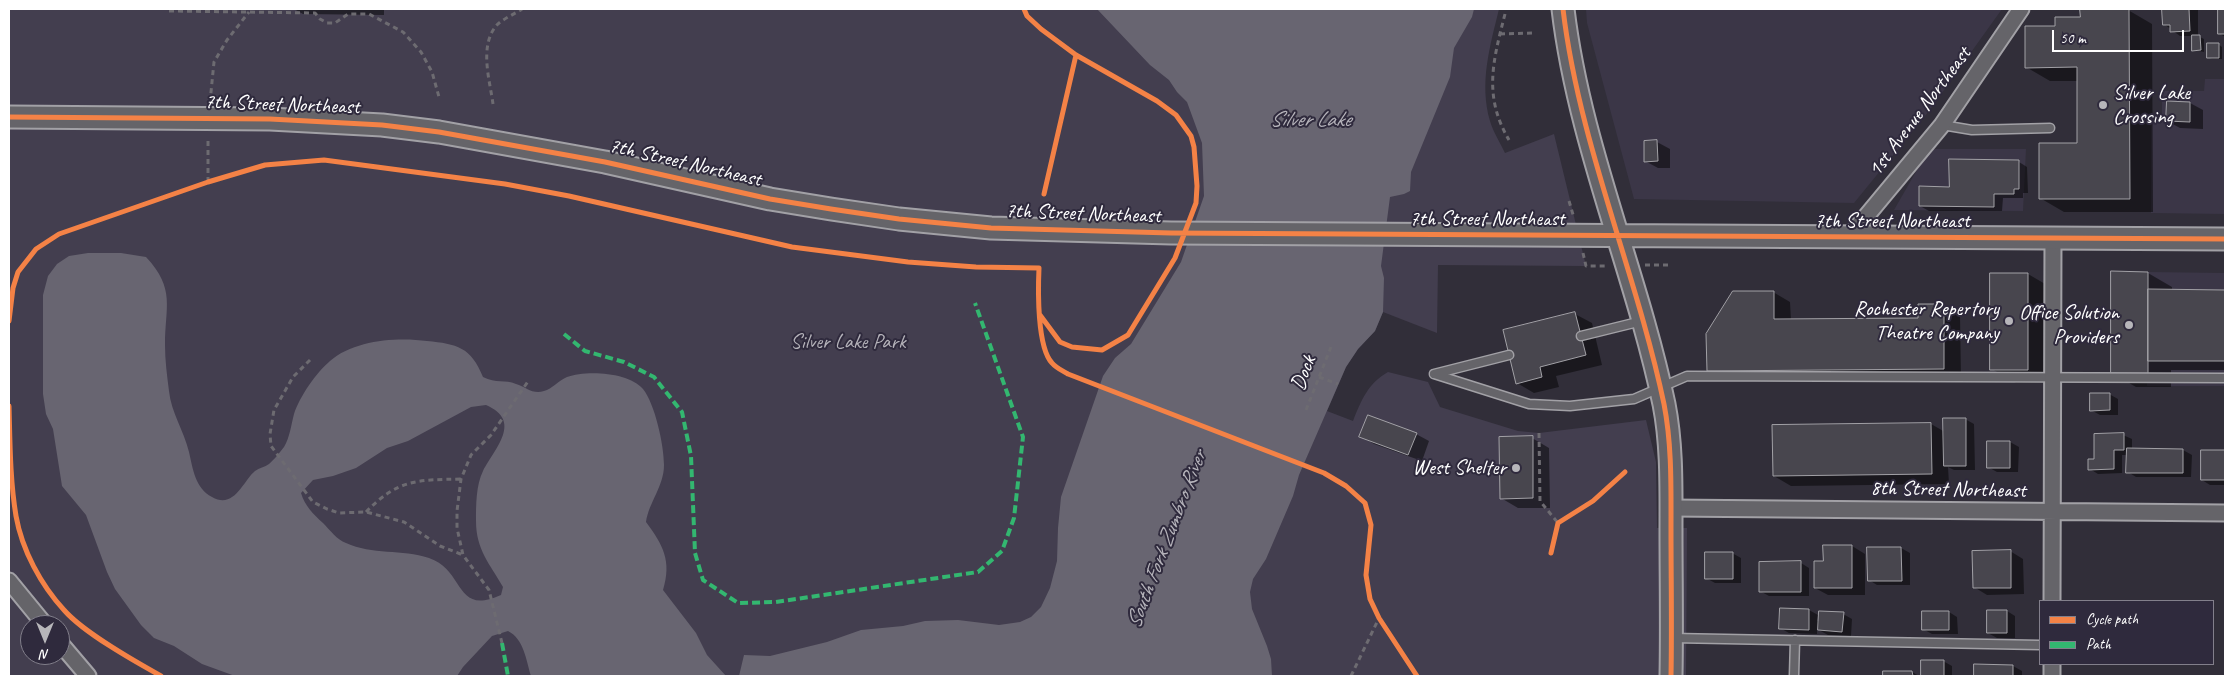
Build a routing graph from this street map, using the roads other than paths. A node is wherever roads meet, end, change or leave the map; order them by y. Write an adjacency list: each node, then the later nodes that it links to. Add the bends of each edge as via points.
1 (1563, 9): 6 (main road, via 1581,103)
2 (2022, 9): 4 (street, 1st Avenue Northeast)
3 (9, 117): 6 (main road, 7th Street Northeast, via 270,119 382,125 605,162 770,198 873,216 991,228 1171,233)
4 (1942, 125): 5 (lane, via 1972,130); 7 (street, 1st Avenue Northeast)
5 (2050, 128)
6 (1617, 236): 7 (main road, 7th Street Northeast); 10 (main road)
7 (1849, 237): 8 (main road, 7th Street Northeast)
8 (2053, 238): 9 (main road, 7th Street Northeast); 13 (street)
9 (2225, 239)
10 (1643, 321): 11 (lane); 15 (main road)
11 (1581, 336)
12 (1509, 355): 15 (lane, via 1434,374 1529,404 1570,406 1620,402)
13 (2053, 377): 14 (lane); 15 (lane, via 1687,376); 17 (street)
14 (2225, 378)
15 (1660, 389): 16 (main road, via 1670,453)
16 (1671, 508): 17 (street, 8th Street Northeast); 22 (main road)
17 (2052, 512): 18 (street, 8th Street Northeast); 20 (street)
18 (2225, 513)
19 (9, 581): 21 (street)
20 (2052, 600)
21 (37, 615)
22 (1672, 638): 23 (lane); 27 (main road)
23 (1795, 640): 24 (lane); 28 (lane)
24 (2039, 645)
25 (70, 655): 26 (street)
26 (88, 676)
27 (1671, 676)
28 (1794, 676)

